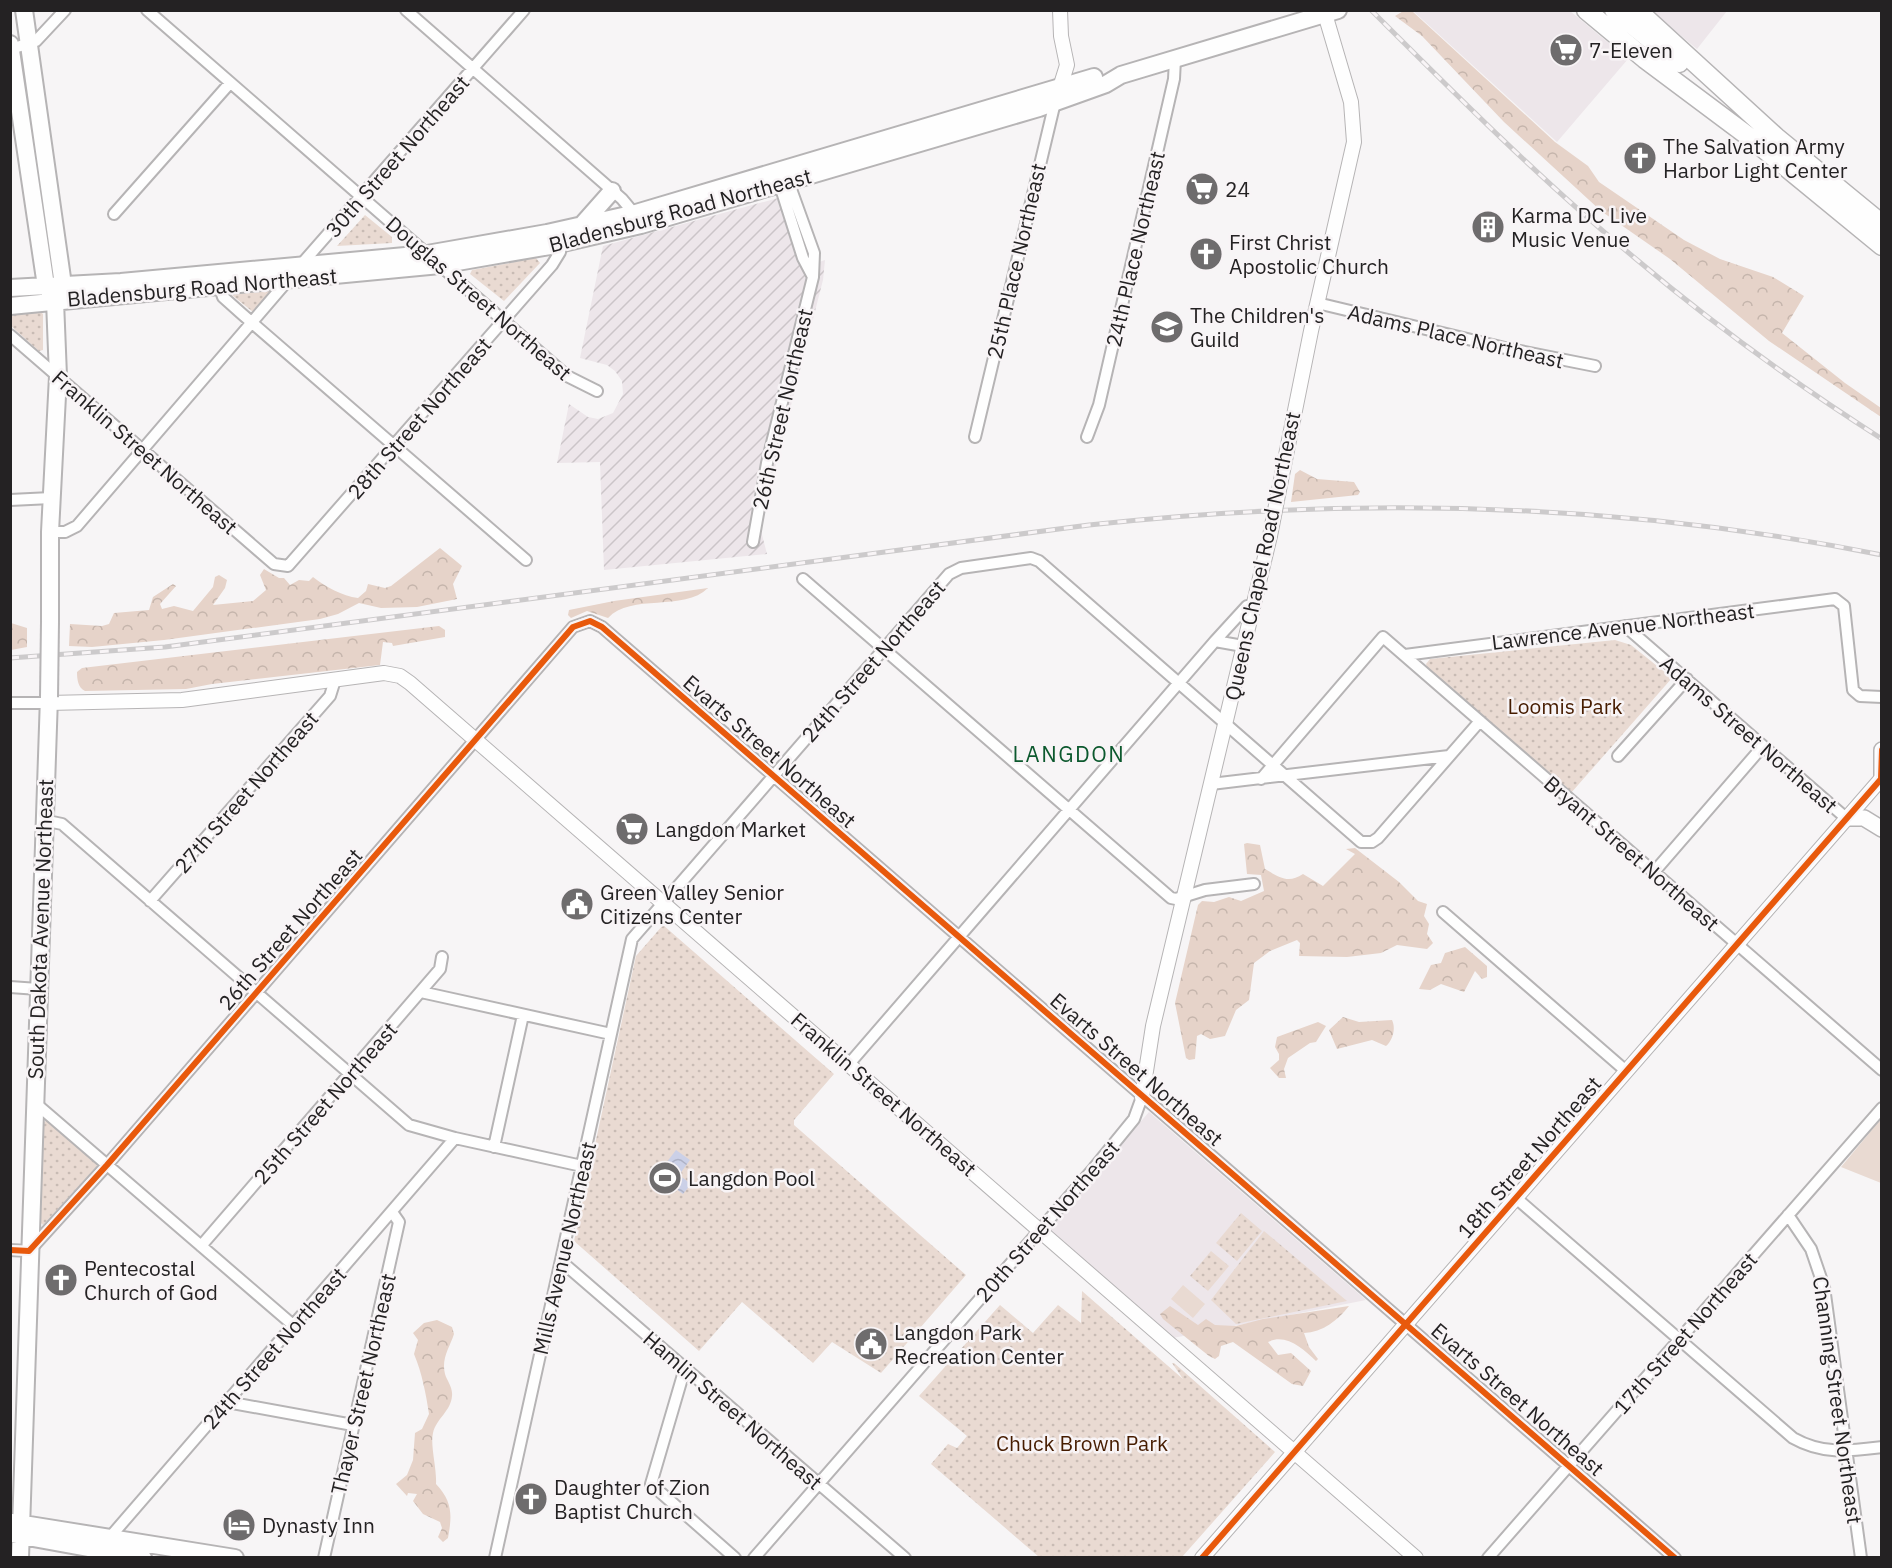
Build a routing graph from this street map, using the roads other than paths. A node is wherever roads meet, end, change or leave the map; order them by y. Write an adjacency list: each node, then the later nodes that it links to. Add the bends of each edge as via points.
1 (24, 10): 11 (main road)
2 (65, 10): 11 (street, via 42,37)
3 (147, 10): 15 (street, Douglas Street Northeast)
4 (406, 10): 14 (street)
5 (524, 10): 14 (street, 30th Street Northeast)
6 (1060, 10): 17 (street, via 1067,65)
7 (1586, 10): 18 (highway, via 1644,59)
8 (1614, 10): 16 (highway, via 1680,64)
9 (1636, 10): 16 (highway)
10 (1332, 12): 13 (main road, Bladensburg Road Northeast); 39 (street, Queens Chapel Road Northeast, via 1355,127)
11 (29, 45): 12 (street); 24 (main road)
12 (11, 46): 25 (main road)
13 (1175, 59): 17 (main road, Bladensburg Road Northeast, via 1121,75 1101,75); 48 (street, 24th Place Northeast, via 1174,79 1099,405)
14 (473, 69): 21 (street); 22 (street, 30th Street Northeast)
15 (230, 83): 22 (street, Douglas Street Northeast); 23 (street)
16 (1726, 92): 18 (highway); 20 (highway)
17 (1058, 94): 19 (main road, Bladensburg Road Northeast); 47 (street, 25th Place Northeast)
18 (1720, 114): 20 (highway)
19 (782, 176): 26 (main road, Bladensburg Road Northeast); 54 (street, 26th Street Northeast, via 803,258 813,277 767,463)
20 (1817, 182): 27 (highway); 30 (highway)
21 (612, 191): 26 (street); 28 (main road)
22 (362, 198): 31 (street, Douglas Street Northeast); 32 (street, 30th Street Northeast)
23 (114, 214)
24 (54, 215): 25 (main road); 36 (main road)
25 (36, 217): 36 (main road)
26 (638, 219): 28 (main road, Bladensburg Road Northeast); 29 (main road, Bladensburg Road Northeast)
27 (1881, 224)
28 (581, 226): 29 (main road, Bladensburg Road Northeast)
29 (562, 237): 31 (main road, Bladensburg Road Northeast); 33 (main road, Bladensburg Road Northeast); 41 (street, 28th Street Northeast, via 555,261)
30 (1881, 246)
31 (427, 254): 32 (main road, Bladensburg Road Northeast); 33 (street, Douglas Street Northeast)
32 (302, 264): 34 (street, 30th Street Northeast); 36 (main road, Bladensburg Road Northeast)
33 (440, 265): 34 (main road, Bladensburg Road Northeast); 41 (street, Douglas Street Northeast)
34 (290, 278): 35 (main road, Bladensburg Road Northeast); 42 (street, 30th Street Northeast)
35 (219, 285): 38 (main road, Bladensburg Road Northeast); 42 (street, via 223,297)
36 (55, 286): 37 (main road, Bladensburg Road Northeast); 38 (main road)
37 (10, 288)
38 (56, 301): 40 (main road, Bladensburg Road Northeast); 45 (main road, South Dakota Avenue Northeast)
39 (1317, 303): 44 (street, Adams Place Northeast); 62 (street, Queens Chapel Road Northeast, bridge, via 1280,490)
40 (10, 306)
41 (504, 320): 46 (street, Douglas Street Northeast, via 567,376); 49 (street, 28th Street Northeast)
42 (253, 323): 49 (street); 50 (street, 30th Street Northeast)
43 (10, 335): 45 (street, Franklin Street Northeast)
44 (1595, 366)
45 (58, 376): 50 (street, Franklin Street Northeast); 51 (main road, South Dakota Avenue Northeast)
46 (597, 392)
47 (975, 437)
48 (1087, 437)
49 (394, 446): 55 (street); 56 (street, 28th Street Northeast, via 294,562)
50 (143, 450): 53 (street, 30th Street Northeast, via 77,526 65,532); 56 (street, Franklin Street Northeast)
51 (51, 498): 52 (street); 53 (main road, South Dakota Avenue Northeast)
52 (10, 500)
53 (50, 532): 69 (main road, South Dakota Avenue Northeast, bridge)
54 (753, 542)
55 (526, 560)
56 (281, 567)
57 (803, 579): 63 (street)
58 (1247, 606): 61 (street)
59 (1624, 626): 64 (street, Lawrence Avenue Northeast); 65 (street, Adams Street Northeast); 68 (street, Lawrence Avenue Northeast, via 1832,599 1841,602 1844,610 1853,690 1860,696)
60 (573, 627): 73 (street, 26th Street Northeast); 79 (street, Evarts Street Northeast, via 590,621 602,627)
61 (1215, 641): 62 (street); 67 (street)
62 (1243, 646): 72 (street, Queens Chapel Road Northeast)
63 (884, 649): 67 (street, 24th Street Northeast, via 953,571 1031,558); 79 (street, 24th Street Northeast); 84 (street)
64 (1405, 655): 71 (street, Bryant Street Northeast); 78 (street, Bryant Street Northeast, via 1383,637)
65 (1687, 679): 74 (street, Adams Street Northeast); 77 (street)
66 (335, 680): 69 (street, Franklin Street Northeast, via 182,700); 73 (street, Franklin Street Northeast, via 384,673 400,676); 91 (street, 27th Street Northeast, via 330,696)
67 (1179, 685): 72 (street); 84 (street)
68 (1881, 697)
69 (49, 700): 70 (street); 86 (main road, South Dakota Avenue Northeast)
70 (10, 703)
71 (1480, 721): 76 (street); 88 (street, Bryant Street Northeast)
72 (1225, 724): 78 (street); 83 (street, Queens Chapel Road Northeast)
73 (476, 740): 92 (street, Franklin Street Northeast); 101 (street, 26th Street Northeast)
74 (1763, 746): 85 (street, Adams Street Northeast); 88 (street)
75 (1881, 750): 82 (main road)
76 (1449, 756): 80 (street); 80 (street, via 1378,838 1367,843 1361,842)
77 (1618, 756)
78 (1273, 766): 80 (street); 81 (street)
79 (774, 776): 92 (street, 24th Street Northeast); 94 (street, Evarts Street Northeast)
80 (1287, 777): 81 (street)
81 (1261, 779): 83 (street)
82 (1881, 780): 85 (street, 18th Street Northeast)
83 (1211, 784): 90 (street, Queens Chapel Road Northeast)
84 (1070, 810): 90 (street, via 1171,898); 94 (street)
85 (1846, 818): 87 (main road, via 1864,818); 96 (street, 18th Street Northeast)
86 (43, 820): 91 (street, via 62,824); 99 (main road, South Dakota Avenue Northeast)
87 (1881, 829)
88 (1654, 872): 96 (street, Bryant Street Northeast)
89 (1254, 884): 90 (street)
90 (1184, 898): 108 (street, Queens Chapel Road Northeast, via 1153,1026)
91 (150, 901): 101 (street)
92 (663, 903): 95 (street, 24th Street Northeast); 104 (street, Franklin Street Northeast)
93 (1443, 912): 106 (street)
94 (960, 937): 104 (street); 108 (street, Evarts Street Northeast)
95 (633, 939): 103 (street, Mills Avenue Northeast)
96 (1737, 944): 105 (street, Bryant Street Northeast); 106 (street, 18th Street Northeast)
97 (442, 957): 100 (street, 25th Street Northeast, via 440,969)
98 (10, 987): 99 (street)
99 (38, 989): 109 (main road, South Dakota Avenue Northeast)
100 (421, 992): 102 (street); 107 (street, 25th Street Northeast)
101 (256, 993): 107 (street); 113 (street, 26th Street Northeast)
102 (523, 1014): 103 (street); 112 (street)
103 (611, 1034): 114 (street, Mills Avenue Northeast)
104 (849, 1064): 118 (street, Franklin Street Northeast)
105 (1881, 1070)
106 (1626, 1071): 115 (street, 18th Street Northeast)
107 (350, 1074): 111 (street, via 409,1125); 119 (street, 25th Street Northeast)
108 (1142, 1097): 118 (street, 20th Street Northeast, via 1134,1119); 123 (street, Evarts Street Northeast)
109 (34, 1102): 113 (street); 121 (main road, South Dakota Avenue Northeast)
110 (1881, 1108): 117 (street, 17th Street Northeast)
111 (455, 1138): 112 (street); 116 (street, 24th Street Northeast)
112 (494, 1147): 114 (street)
113 (107, 1165): 119 (street); 121 (street, 26th Street Northeast)
114 (582, 1166): 122 (street, Mills Avenue Northeast)
115 (1516, 1198): 123 (street, 18th Street Northeast); 125 (street)
116 (392, 1212): 124 (street, 24th Street Northeast); 128 (street, Thayer Street Northeast, via 399,1222)
117 (1788, 1215): 125 (street, 17th Street Northeast); 131 (street, Channing Street Northeast, via 1811,1249 1824,1287)
118 (1039, 1230): 130 (street, Franklin Street Northeast); 133 (street, 20th Street Northeast)
119 (201, 1246): 124 (street)
120 (10, 1250): 121 (street)
121 (29, 1251): 134 (main road, South Dakota Avenue Northeast)
122 (562, 1262): 126 (street, Hamlin Street Northeast); 140 (street, Mills Avenue Northeast)
123 (1406, 1324): 130 (street, 18th Street Northeast); 132 (street, Evarts Street Northeast)
124 (293, 1325): 127 (street, 24th Street Northeast)
125 (1678, 1340): 131 (street, via 1793,1438 1821,1449); 132 (street, 17th Street Northeast)
126 (685, 1368): 133 (street, Hamlin Street Northeast); 141 (street, via 651,1484)
127 (227, 1402): 128 (street); 135 (street, 24th Street Northeast)
128 (353, 1425): 139 (street, Thayer Street Northeast)
129 (1881, 1447): 131 (street)
130 (1295, 1452): 144 (street, 18th Street Northeast); 145 (street, Franklin Street Northeast)
131 (1846, 1452): 148 (street, Channing Street Northeast)
132 (1569, 1466): 146 (street, 17th Street Northeast); 147 (street, Evarts Street Northeast)
133 (819, 1484): 142 (street, 20th Street Northeast); 143 (street, Hamlin Street Northeast)
134 (16, 1529): 135 (main road); 136 (main road, South Dakota Avenue Northeast)
135 (97, 1552): 137 (main road); 138 (main road)
136 (20, 1557)
137 (143, 1557)
138 (235, 1557)
139 (324, 1557)
140 (495, 1557)
141 (735, 1557)
142 (754, 1557)
143 (905, 1557)
144 (1202, 1557)
145 (1416, 1557)
146 (1488, 1557)
147 (1675, 1557)
148 (1861, 1557)

